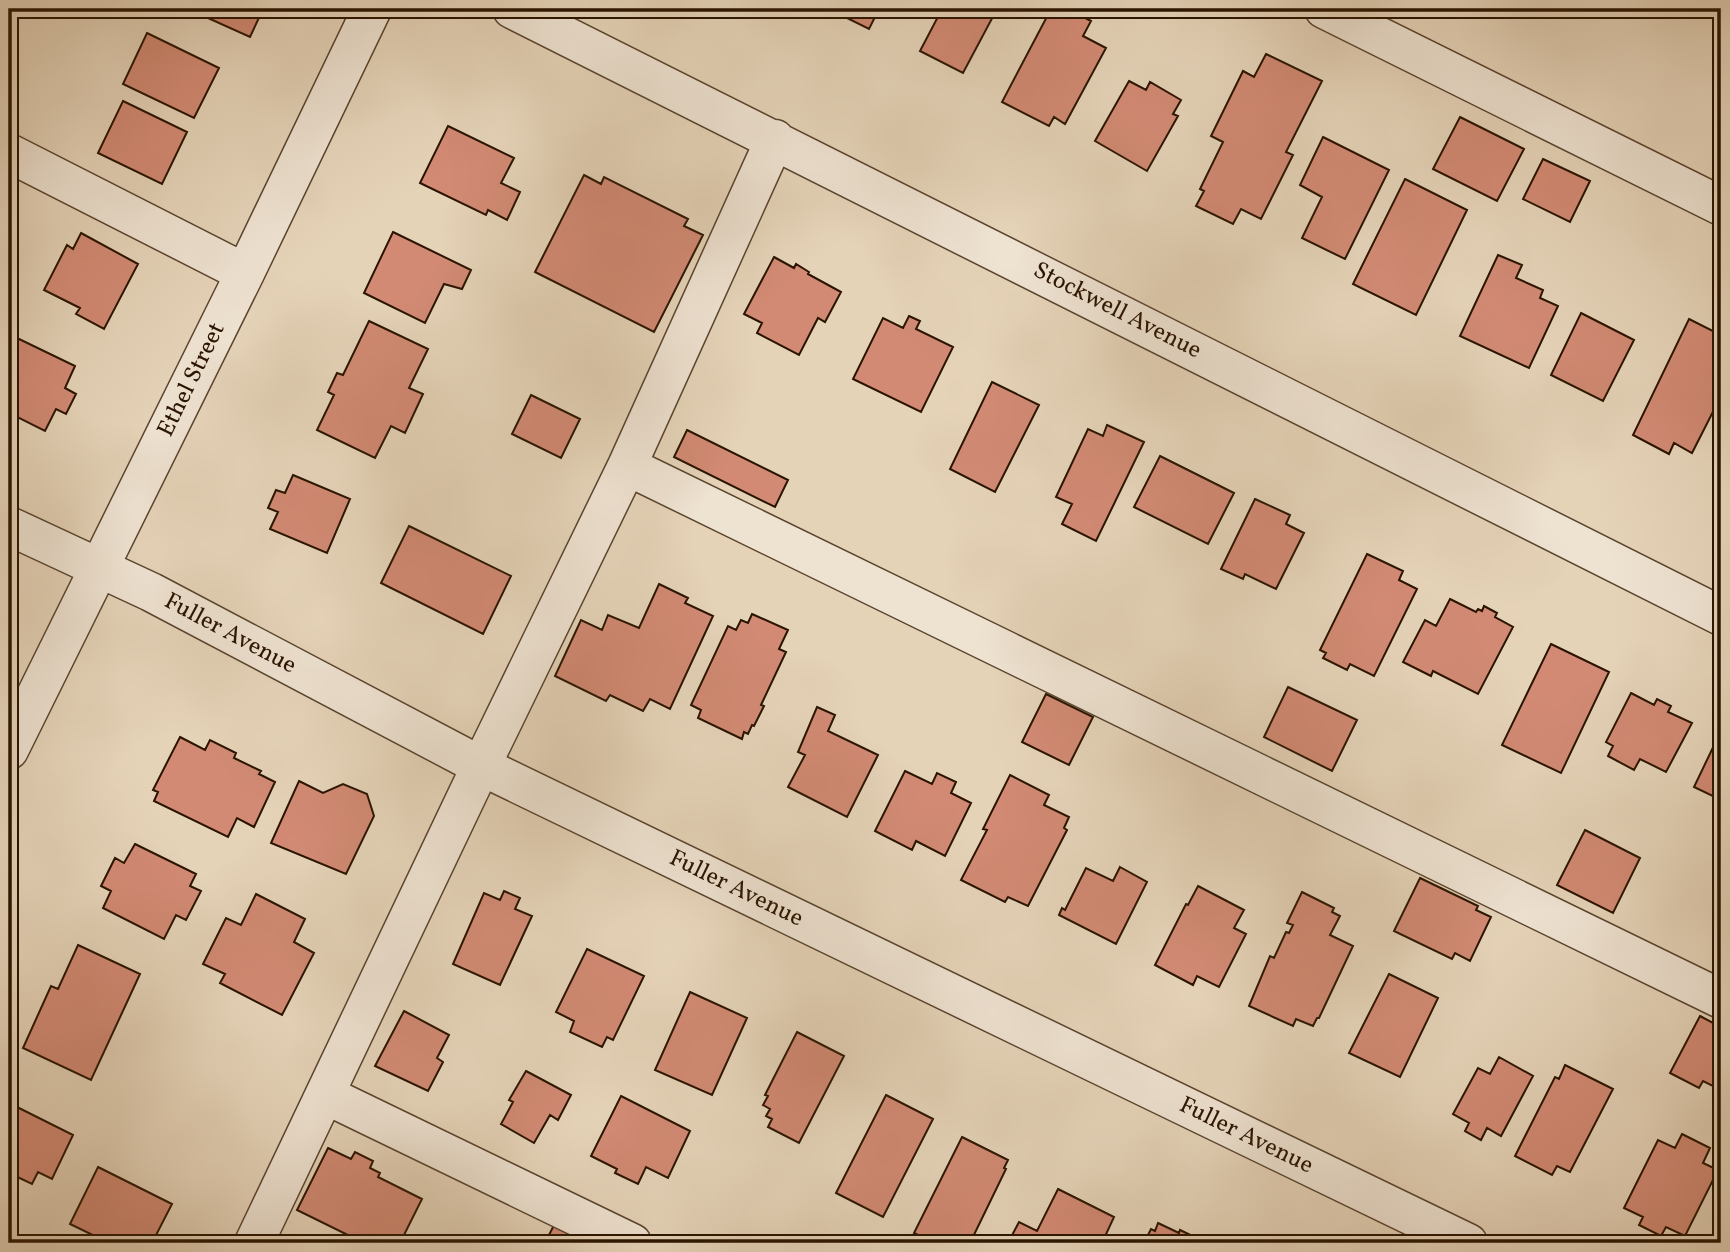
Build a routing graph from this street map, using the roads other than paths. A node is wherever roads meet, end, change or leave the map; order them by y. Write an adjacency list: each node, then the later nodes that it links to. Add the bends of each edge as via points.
1 (372, 9): 7 (street, Ethel Street)
2 (512, 9): 4 (street, Stockwell Avenue)
3 (1324, 9): 6 (street)
4 (775, 139): 8 (street); 11 (street, Stockwell Avenue)
5 (9, 153): 7 (street)
6 (1721, 206)
7 (245, 273): 10 (street, Ethel Street)
8 (627, 466): 13 (street); 14 (street)
9 (9, 526): 10 (street, Fuller Avenue)
10 (99, 569): 12 (street, Ethel Street); 13 (street, Fuller Avenue)
11 (1721, 616)
12 (9, 750)
13 (481, 766): 15 (street); 18 (street, Fuller Avenue)
14 (1721, 999)
15 (326, 1095): 16 (street); 17 (street)
16 (254, 1243)
17 (632, 1243)
18 (1468, 1243)

